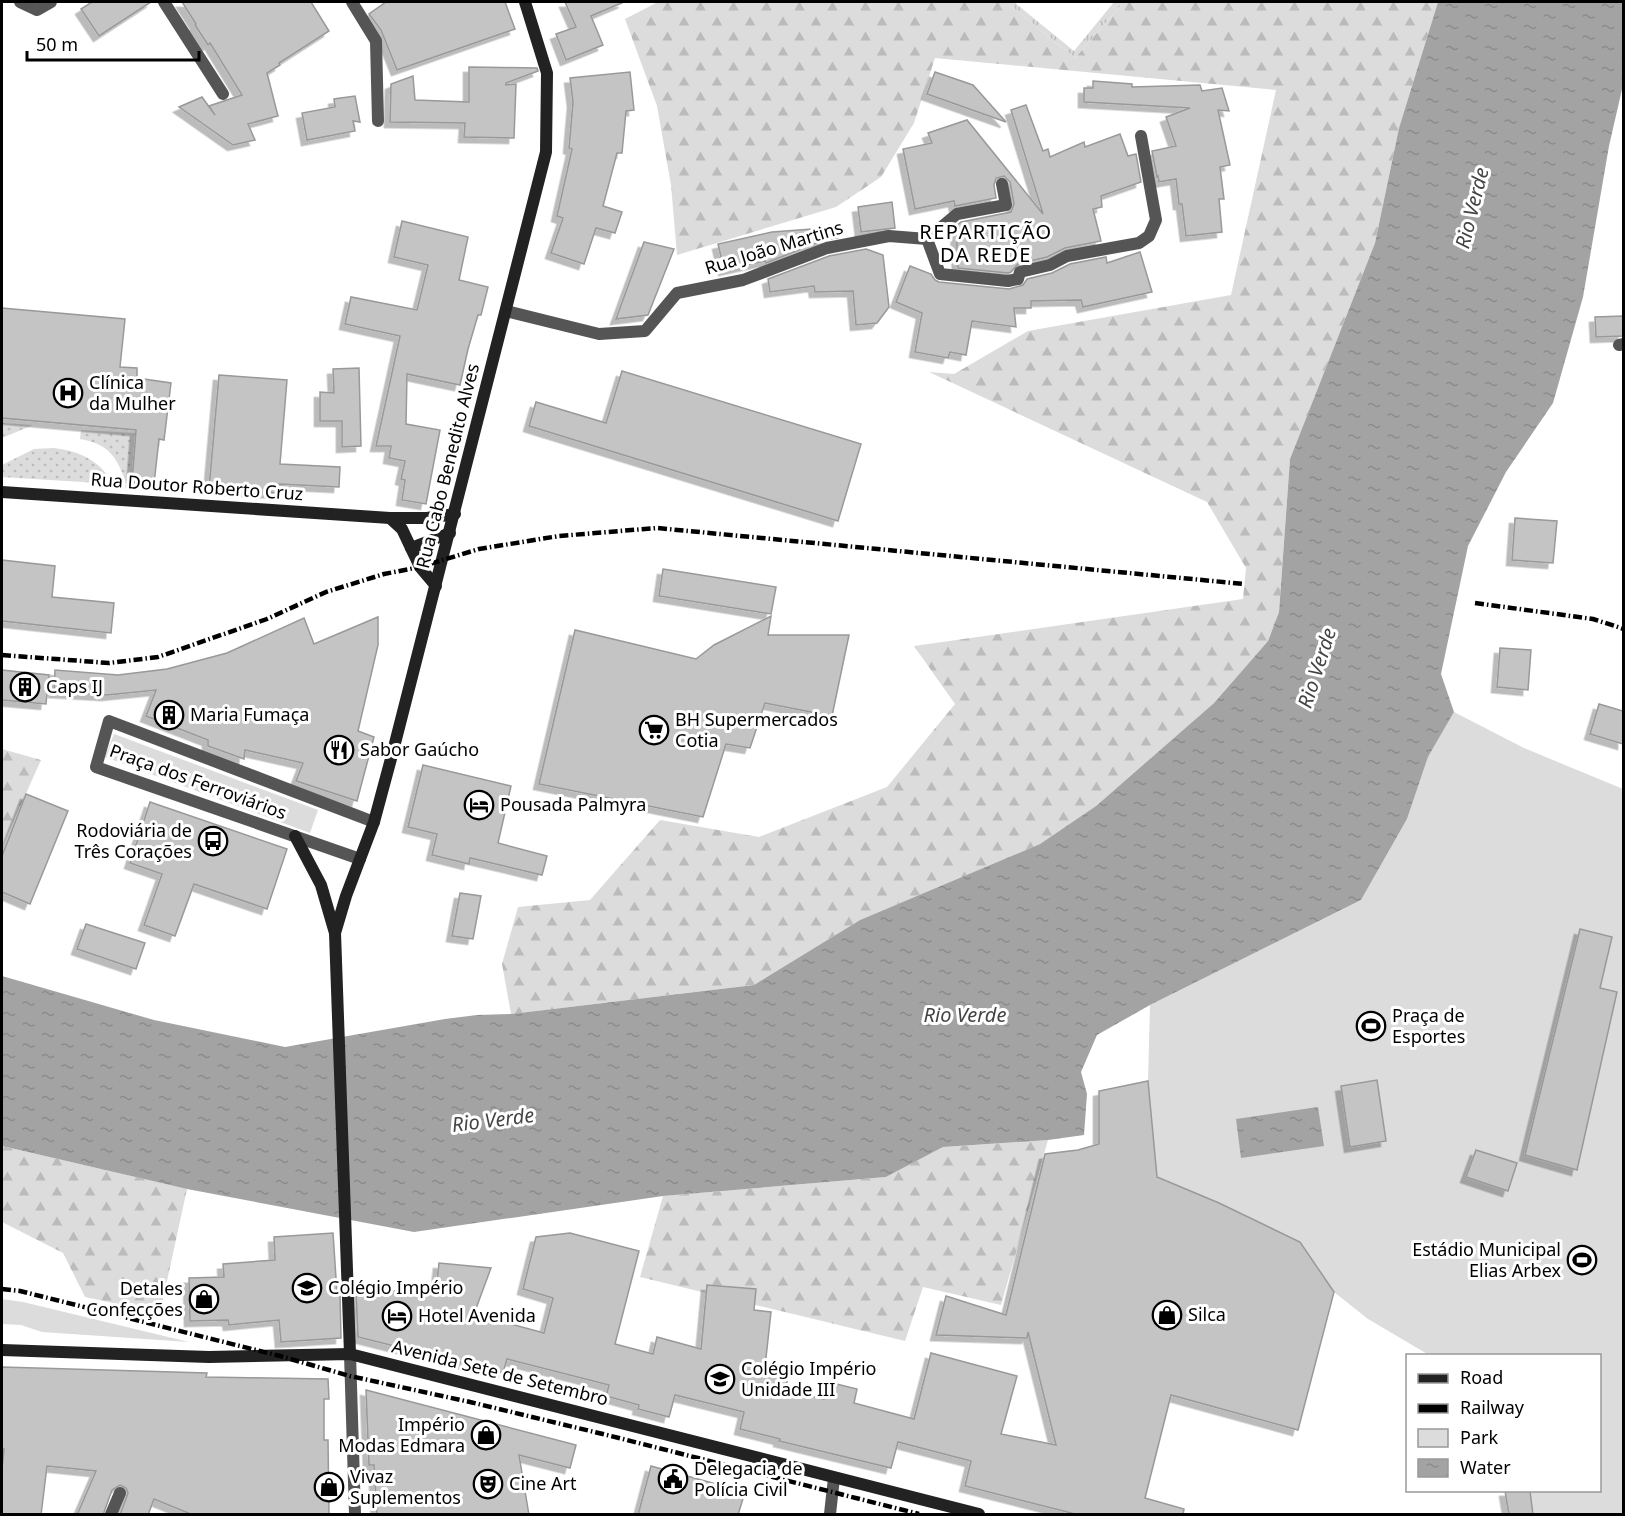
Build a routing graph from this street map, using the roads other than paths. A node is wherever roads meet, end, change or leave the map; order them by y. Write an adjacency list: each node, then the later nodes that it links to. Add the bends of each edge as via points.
1 (20, 2): 2 (street, via 37,10)
2 (51, 2)
3 (164, 2): 6 (street)
4 (352, 2): 7 (street, via 376,41)
5 (525, 2): 11 (main road, Rua Cabo Benedito Alves, via 547,73 546,152)
6 (222, 94)
7 (378, 121)
8 (1141, 136): 10 (street, via 1156,220 1149,236 1139,243 1067,256 1050,265 1020,272 1018,279 1008,281 940,274)
9 (1002, 184): 10 (street, via 1006,205 957,214)
10 (927, 239): 11 (street, Rua João Martins, via 889,236 827,248 742,280 677,293 645,330 599,334)
11 (506, 311): 13 (main road, Rua Cabo Benedito Alves)
12 (2, 492): 14 (main road, Rua Doutor Roberto Cruz)
13 (455, 514): 14 (main road, Rua Doutor Roberto Cruz); 15 (main road, Rua Cabo Benedito Alves)
14 (390, 518): 16 (main road, via 402,529)
15 (450, 533): 16 (main road); 17 (main road, Rua Cabo Benedito Alves)
16 (411, 548): 17 (main road)
17 (436, 586): 18 (main road, Rua Cabo Benedito Alves)
18 (374, 822): 19 (street, Praça dos Ferroviários, via 109,721 96,767); 20 (main road, Rua Cabo Benedito Alves)
19 (296, 836): 20 (street, Praça dos Ferroviários); 21 (main road, via 321,885)
20 (360, 859): 21 (main road, Rua Cabo Benedito Alves)
21 (335, 933): 23 (main road)
22 (2, 1350): 23 (main road, Avenida Sete de Setembro, via 209,1357)
23 (350, 1353): 24 (main road, Avenida Sete de Setembro); 27 (street)
24 (834, 1478): 28 (street); 29 (main road, Avenida Sete de Setembro)
25 (120, 1493): 26 (street)
26 (111, 1515)
27 (355, 1515)
28 (830, 1515)
29 (979, 1515)

